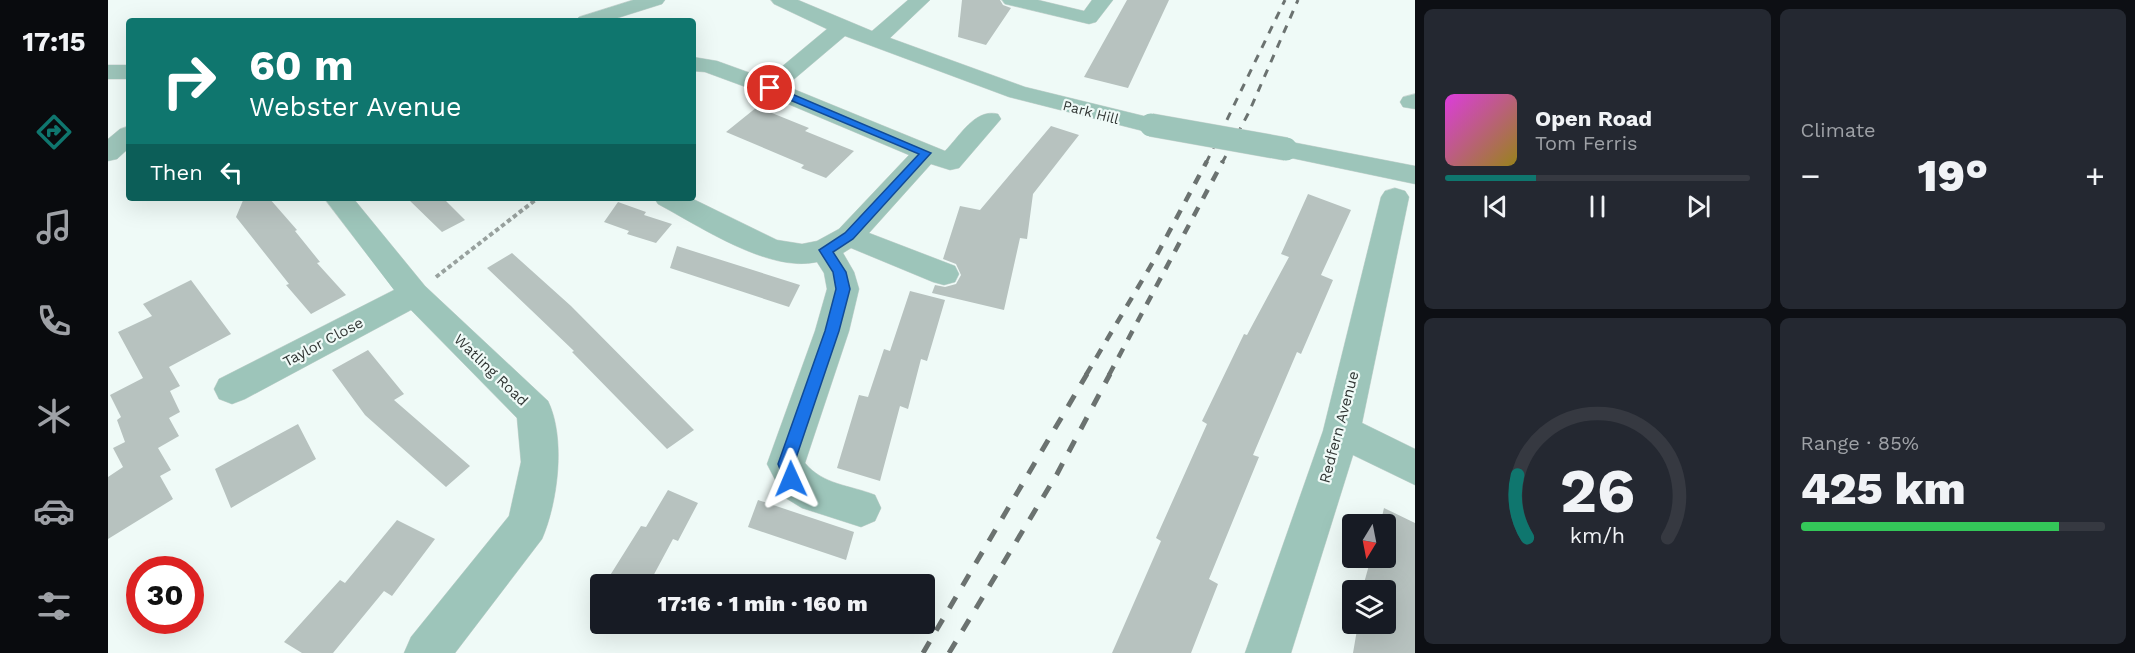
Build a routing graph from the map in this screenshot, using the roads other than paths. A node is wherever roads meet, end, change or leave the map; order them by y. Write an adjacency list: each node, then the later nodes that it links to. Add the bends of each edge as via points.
1 (655, 0): 6 (street)
2 (781, 0): 7 (street, Park Hill)
3 (920, 0): 8 (street)
4 (1012, 0): 5 (street, via 1089,18)
5 (1103, 0)
6 (596, 18)
7 (842, 28): 8 (street, Park Hill); 12 (street)
8 (876, 39): 17 (street, Park Hill, bridge, via 1017,92 1151,125 1286,149)
9 (696, 64): 12 (street)
10 (108, 72): 11 (street)
11 (126, 72)
12 (770, 88): 16 (street)
13 (989, 119): 16 (street, via 950,162)
14 (126, 137): 15 (street)
15 (108, 153)
16 (926, 153): 20 (street)
17 (1405, 186): 24 (street, Redfern Avenue)
18 (340, 201): 22 (street, Watling Road)
19 (674, 201): 20 (street, via 770,249 802,255)
20 (837, 243): 21 (street); 26 (street, via 843,289 786,464 791,479 804,491)
21 (944, 274)
22 (414, 294): 23 (street, Taylor Close); 27 (street, Watling Road, via 535,412 540,462 528,525)
23 (232, 389)
24 (1342, 431): 25 (street); 28 (street, Redfern Avenue)
25 (1415, 468)
26 (861, 508)
27 (427, 653)
28 (1268, 653)

